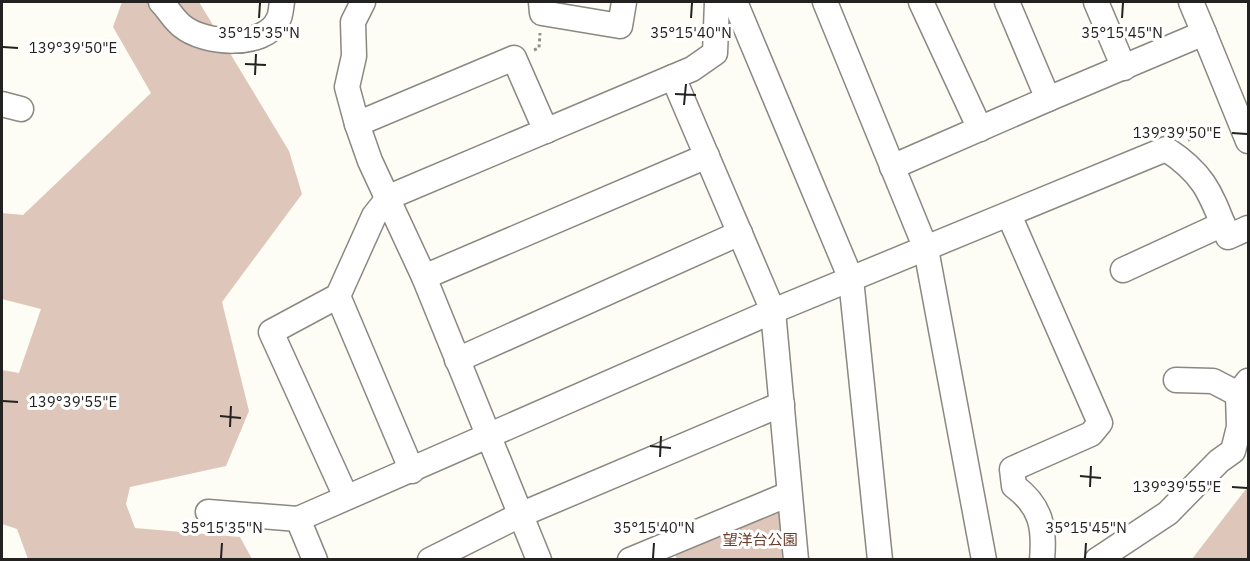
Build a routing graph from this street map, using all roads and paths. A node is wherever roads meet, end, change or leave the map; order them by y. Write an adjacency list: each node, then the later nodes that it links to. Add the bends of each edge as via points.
1 (161, 2): 2 (street, via 183,27 205,38 245,42 266,33 278,21)
2 (282, 2)
3 (363, 2): 20 (street, via 353,22 354,56 347,87)
4 (624, 2): 13 (street, via 620,26)
5 (703, 2): 15 (street, via 707,31)
6 (717, 2): 15 (street)
7 (735, 2): 35 (street)
8 (825, 2): 26 (street)
9 (921, 2): 21 (street)
10 (1007, 2): 19 (street)
11 (1096, 2): 17 (street)
12 (1191, 2): 14 (street)
13 (542, 7): 16 (path, via 539,48)
14 (1204, 33): 17 (street); 23 (street)
15 (716, 42): 18 (street, via 714,52 692,69)
16 (514, 58): 20 (street); 22 (street)
17 (1124, 68): 19 (street)
18 (673, 77): 22 (street); 25 (street)
19 (1048, 99): 21 (street)
20 (357, 124): 27 (street)
21 (980, 129): 26 (street)
22 (546, 131): 27 (street)
23 (1244, 131): 24 (path)
24 (1166, 149): 28 (street); 29 (street, via 1187,162 1206,183)
25 (707, 156): 31 (street); 34 (street)
26 (892, 167): 32 (street)
27 (389, 197): 34 (street); 36 (street, via 374,216)
28 (1010, 215): 32 (street); 56 (street, via 1100,423 1091,434 1012,469 1014,486 1029,497 1044,531)
29 (1223, 224): 30 (street, via 1228,237); 33 (street)
30 (1248, 228)
31 (740, 233): 37 (street); 38 (street)
32 (926, 249): 35 (street); 55 (street)
33 (1123, 270)
34 (424, 277): 38 (street)
35 (851, 279): 37 (street); 54 (street)
36 (338, 296): 43 (street); 45 (street, via 271,332)
37 (773, 311): 41 (street); 42 (street)
38 (457, 360): 42 (street)
39 (1176, 380): 40 (street, via 1213,381)
40 (1243, 388): 57 (street, via 1233,451 1168,513)
41 (782, 404): 44 (street); 47 (street)
42 (488, 435): 43 (street); 47 (street)
43 (412, 471): 45 (street)
44 (789, 494): 52 (street); 53 (street)
45 (346, 497): 48 (street)
46 (208, 512): 48 (street)
47 (520, 515): 49 (street); 51 (street)
48 (298, 519): 50 (street)
49 (435, 559)
50 (315, 560)
51 (539, 560)
52 (630, 560)
53 (796, 560)
54 (880, 560)
55 (984, 560)
56 (1042, 560)
57 (1097, 560)

